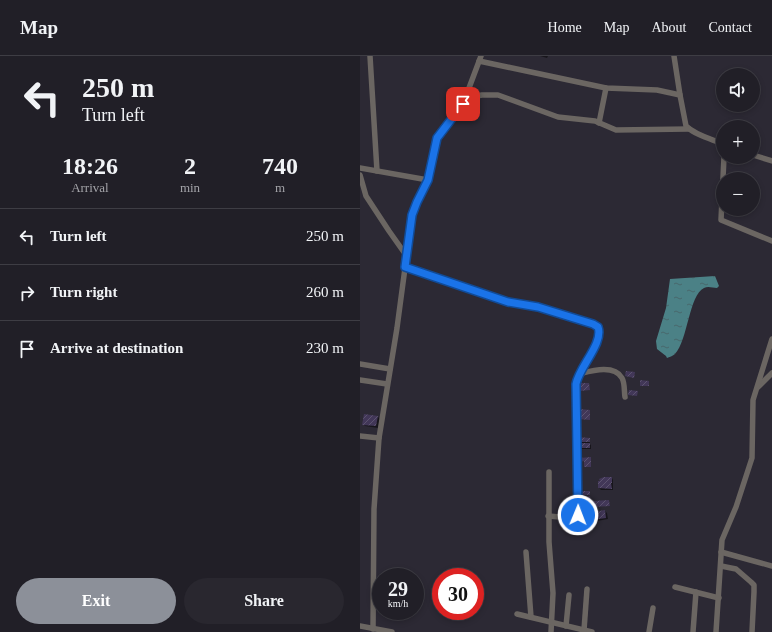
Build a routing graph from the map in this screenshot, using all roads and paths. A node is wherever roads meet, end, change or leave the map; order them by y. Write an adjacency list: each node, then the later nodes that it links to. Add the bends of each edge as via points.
1 (370, 56): 14 (street)
2 (674, 56): 5 (street)
3 (480, 59): 4 (street); 6 (street)
4 (606, 88): 5 (street, via 657,90); 7 (street)
5 (680, 95): 8 (street)
6 (466, 98): 7 (street, via 498,95 558,117); 16 (street, via 437,138)
7 (599, 123): 8 (street, via 616,130)
8 (689, 129): 9 (street)
9 (716, 141)
10 (760, 157): 11 (street)
11 (772, 161)
12 (724, 164): 17 (street, via 721,220)
13 (360, 168): 14 (street)
14 (377, 171): 16 (street)
15 (360, 175): 18 (street, via 366,196)
16 (428, 180): 18 (street, via 414,209)
17 (772, 241)
18 (406, 256): 19 (street)
19 (405, 267): 22 (street); 24 (street, via 508,302 538,307 596,325 599,332 596,342)
20 (772, 339): 27 (street)
21 (360, 364): 22 (street)
22 (390, 369): 26 (street)
23 (772, 373): 27 (street)
24 (579, 374): 28 (street, via 603,369 615,373 623,380); 32 (street, via 576,390 579,512 577,517 572,518)
25 (360, 380): 26 (street)
26 (387, 384): 30 (street)
27 (756, 389): 34 (street, via 752,404 752,458 722,540)
28 (625, 397)
29 (360, 436): 30 (street)
30 (379, 438): 48 (street, via 374,509)
31 (549, 472): 32 (street)
32 (548, 516): 45 (street, via 553,593)
33 (526, 552): 44 (street)
34 (721, 552): 35 (street); 36 (street)
35 (721, 566): 41 (street); 56 (street, via 736,569 754,585)
36 (772, 566)
37 (675, 587): 39 (street)
38 (587, 589): 49 (street)
39 (696, 592): 41 (street); 54 (street)
40 (569, 595): 47 (street)
41 (719, 598): 55 (street)
42 (653, 608): 53 (street)
43 (517, 614): 44 (street)
44 (531, 618): 45 (street)
45 (552, 623): 47 (street); 51 (street)
46 (360, 626): 48 (street)
47 (566, 626): 49 (street)
48 (376, 630): 50 (street)
49 (584, 630): 52 (street)
50 (392, 632)
51 (551, 632)
52 (592, 632)
53 (649, 632)
54 (693, 632)
55 (716, 632)
56 (752, 632)

